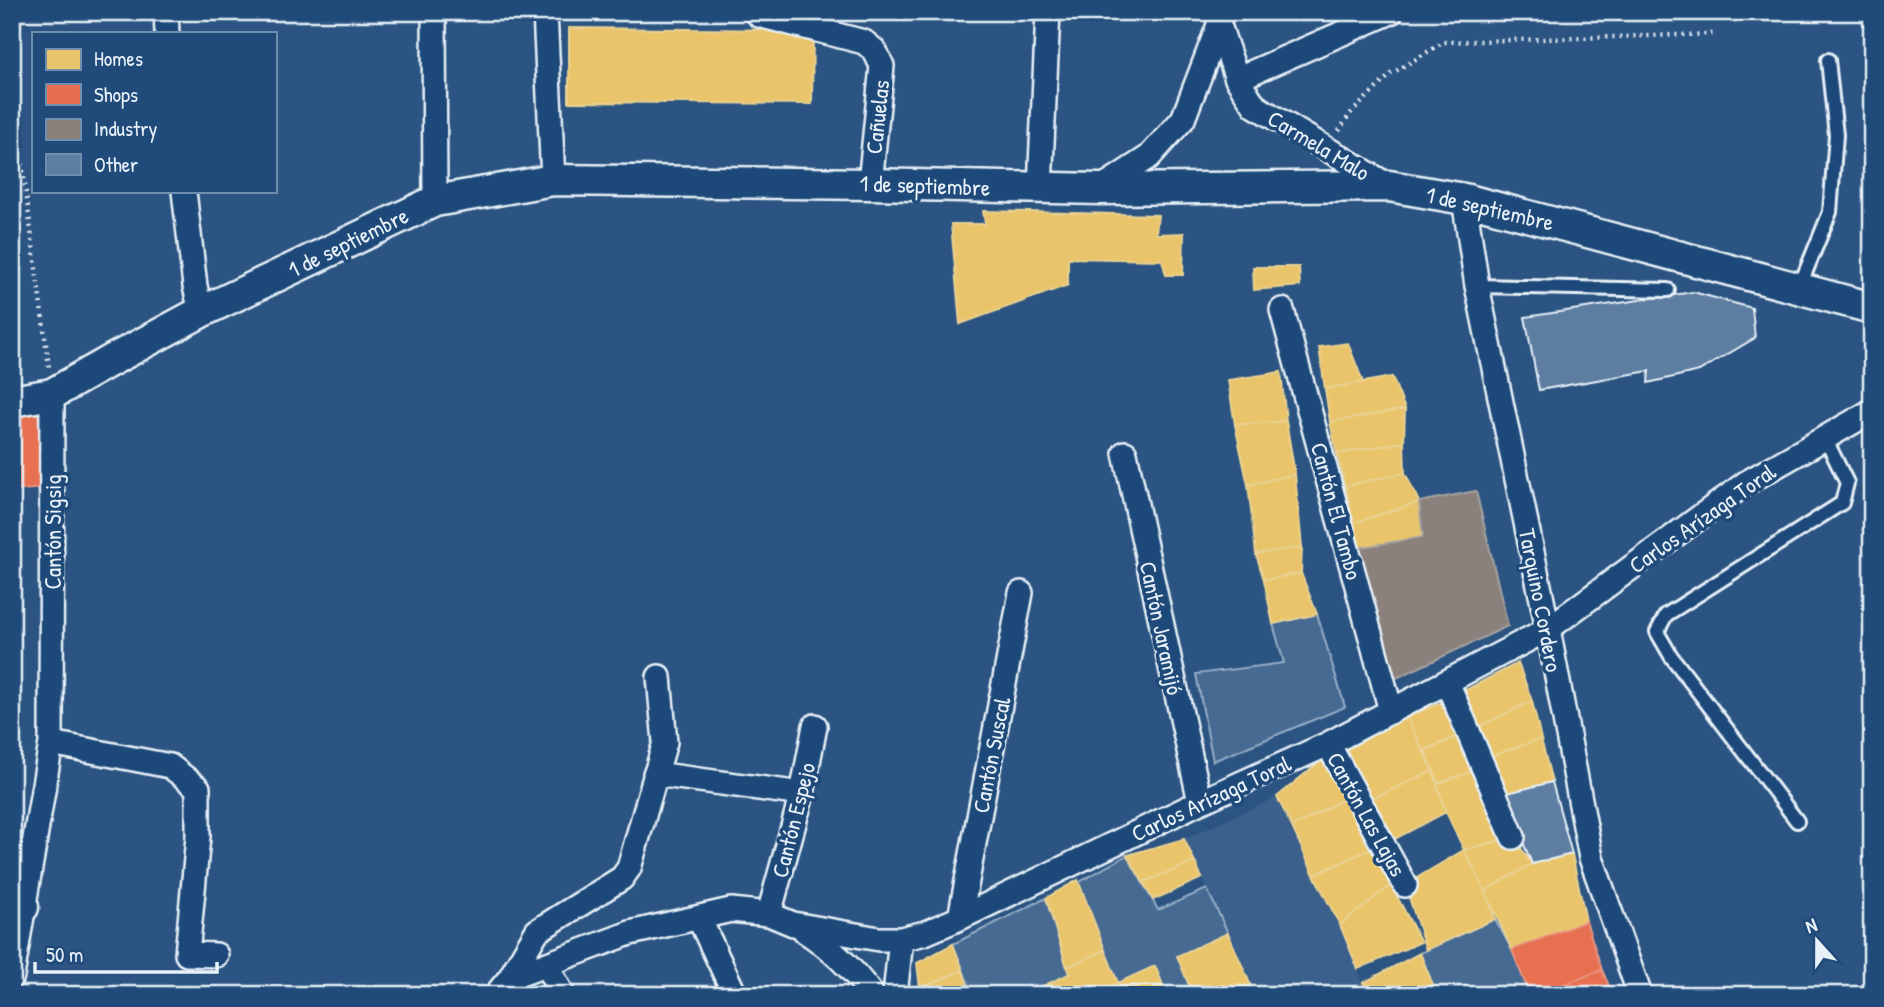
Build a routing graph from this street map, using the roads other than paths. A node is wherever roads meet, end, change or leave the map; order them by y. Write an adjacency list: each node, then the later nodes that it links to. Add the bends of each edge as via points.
1 (166, 12): 8 (street)
2 (434, 12): 18 (street)
3 (545, 12): 11 (street)
4 (757, 12): 12 (street, Cañuelas, via 864,42 876,51 882,66)
5 (1048, 12): 14 (street)
6 (1384, 14): 10 (street)
7 (1219, 19): 10 (street, Carmela Malo); 15 (street, Carmela Malo, via 1182,119 1149,158)
8 (167, 32)
9 (1828, 60): 20 (lane, via 1836,135 1830,212)
10 (1237, 79): 13 (street, Carmela Malo, via 1255,106)
11 (553, 180): 12 (street, 1 de septiembre); 18 (street, 1 de septiembre)
12 (870, 184): 14 (street, 1 de septiembre)
13 (1389, 186): 15 (street, 1 de septiembre); 17 (street, 1 de septiembre)
14 (1040, 188): 15 (street, 1 de septiembre)
15 (1100, 189)
16 (184, 192): 24 (street)
17 (1464, 199): 19 (street, Tarquino Cordero); 20 (street, 1 de septiembre)
18 (435, 201): 24 (street, 1 de septiembre)
19 (1477, 286): 21 (lane); 31 (street, Tarquino Cordero)
20 (1799, 288): 22 (street, 1 de septiembre)
21 (1668, 290)
22 (1872, 308)
23 (1282, 310): 34 (street, Cantón El Tambo)
24 (201, 312): 25 (street, 1 de septiembre)
25 (52, 394): 26 (street, 1 de septiembre); 36 (street, Cantón Sigsig)
26 (12, 401)
27 (1872, 411): 28 (street, Carlos Arízaga Toral)
28 (1825, 438): 31 (street, Carlos Arízaga Toral, via 1746,484); 41 (lane, via 1847,483 1842,503 1666,615 1657,632)
29 (1125, 453): 40 (street, Cantón Jaramijó)
30 (1021, 593): 47 (street, Cantón Suscal)
31 (1548, 629): 33 (street, Carlos Arízaga Toral); 58 (street, Tarquino Cordero, via 1591,858)
32 (659, 677): 38 (street, via 665,742)
33 (1447, 682): 34 (street, Carlos Arízaga Toral); 42 (street)
34 (1391, 712): 37 (street, Carlos Arízaga Toral)
35 (816, 726): 39 (street, Cantón Espejo)
36 (51, 743): 44 (street, Cantón Sigsig); 50 (street, via 170,766 198,788 187,954)
37 (1328, 744): 40 (street, Carlos Arízaga Toral); 43 (street, Cantón Las Lajas)
38 (655, 774): 39 (street); 53 (street, via 629,868 622,878 537,931)
39 (802, 794): 45 (street, Cantón Espejo)
40 (1200, 802): 47 (street, Carlos Arízaga Toral)
41 (1797, 821)
42 (1513, 837)
43 (1405, 885)
44 (18, 907): 52 (street, Cantón Sigsig)
45 (769, 914): 46 (street, Carlos Arízaga Toral, via 731,910); 48 (street, Carlos Arízaga Toral)
46 (699, 918): 51 (street, Carlos Arízaga Toral, via 630,933); 55 (street)
47 (960, 918): 49 (street, Carlos Arízaga Toral)
48 (793, 924): 49 (street, Carlos Arízaga Toral); 56 (street, via 826,944)
49 (901, 939): 57 (street)
50 (216, 956)
51 (546, 965): 53 (street, Carlos Arízaga Toral); 54 (street)
52 (12, 976)
53 (503, 986)
54 (563, 995)
55 (735, 995)
56 (872, 995)
57 (895, 995)
58 (1640, 995)

